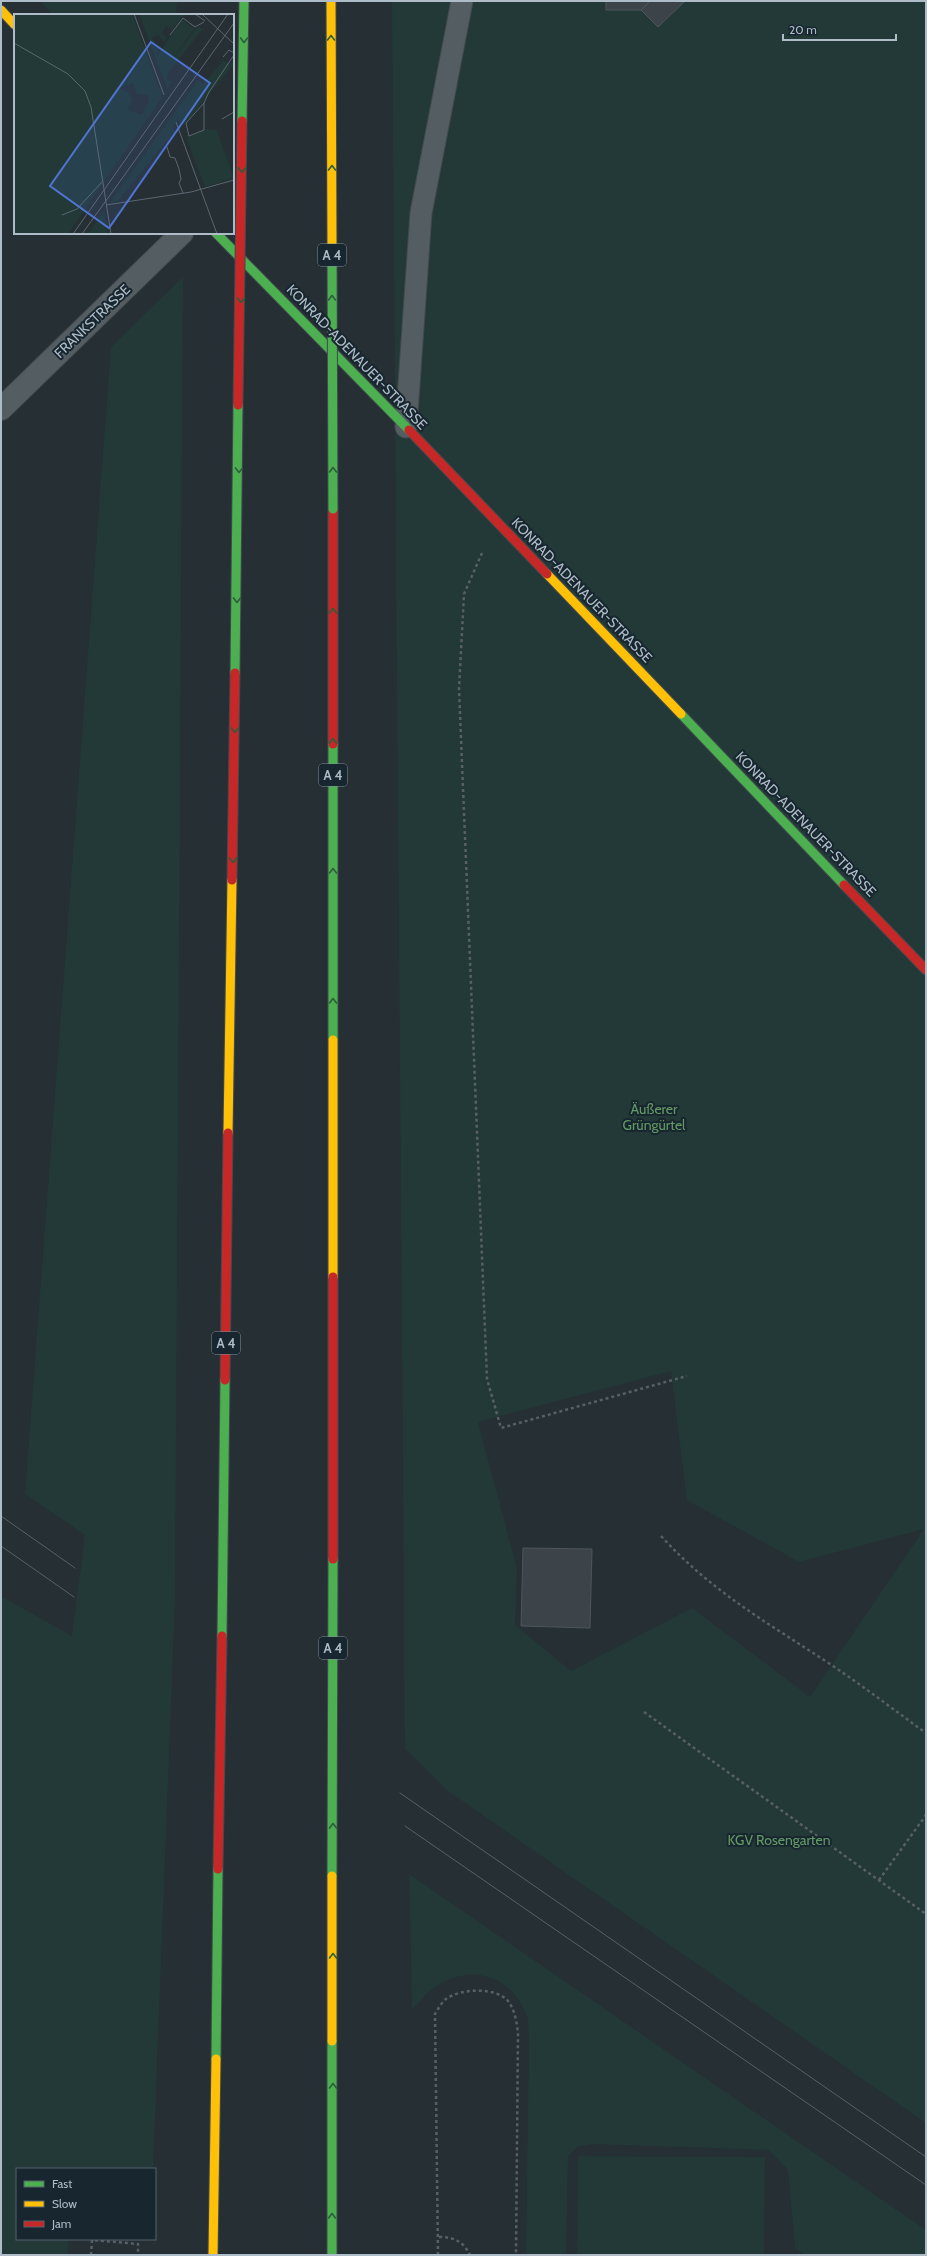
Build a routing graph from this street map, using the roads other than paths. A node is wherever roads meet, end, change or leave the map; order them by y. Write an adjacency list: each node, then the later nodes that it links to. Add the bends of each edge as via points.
1 (244, 1): 11 (main road, A 4, one-way to 11, bridge)
2 (331, 1): 12 (main road, A 4, one-way to 2, bridge)
3 (462, 1): 9 (lane, via 421,213)
4 (1, 10): 5 (main road)
5 (14, 24)
6 (181, 234): 8 (street, FRANKSTRASSE)
7 (217, 234): 9 (main road, KONRAD-ADENAUER-STRASSE)
8 (1, 409)
9 (406, 427): 10 (main road, KONRAD-ADENAUER-STRASSE)
10 (926, 970)
11 (214, 2255)
12 (332, 2255)

